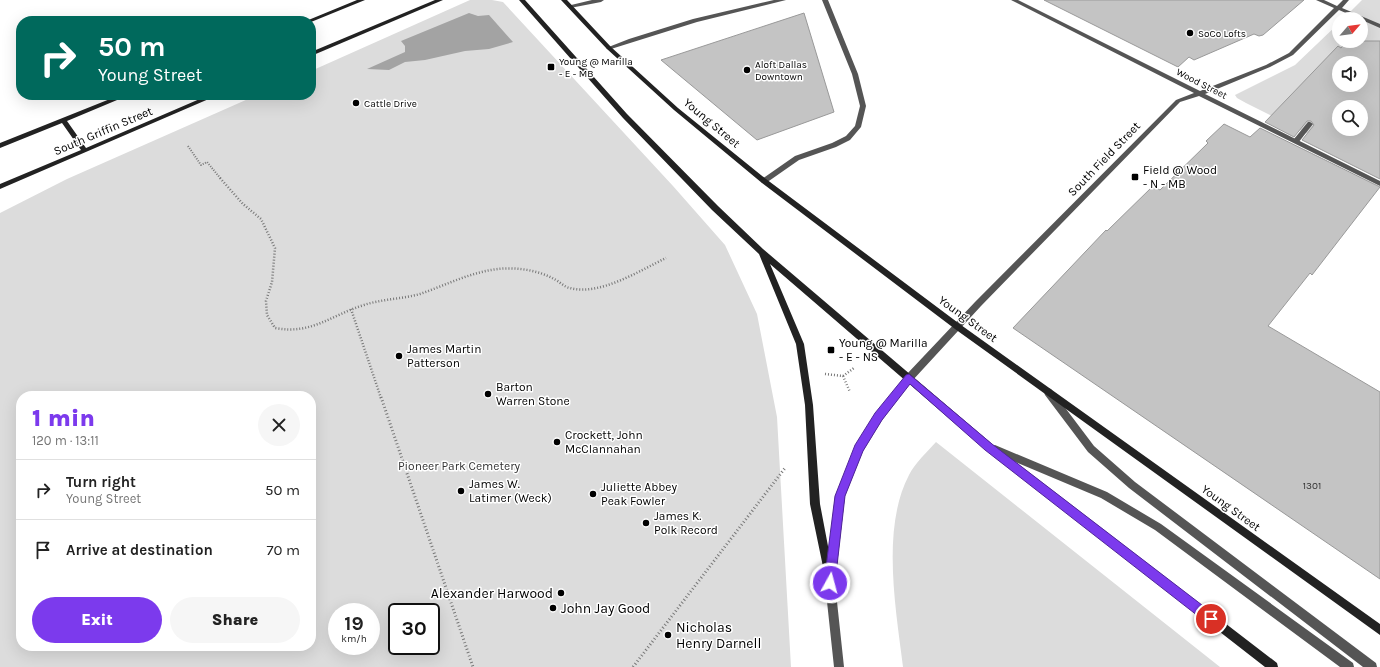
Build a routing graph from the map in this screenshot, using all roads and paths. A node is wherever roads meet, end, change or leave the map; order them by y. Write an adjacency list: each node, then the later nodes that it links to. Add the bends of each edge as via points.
1 (362, 0): 13 (main road)
2 (440, 0): 16 (main road)
3 (522, 0): 29 (main road, via 625,116)
4 (564, 0): 11 (main road, Young Street)
5 (601, 0): 11 (street)
6 (782, 0): 15 (street, via 737,8)
7 (825, 0): 26 (street, via 855,74 863,106 858,128 848,138 834,145 797,158)
8 (1014, 0): 17 (street, Wood Street)
9 (1319, 0): 12 (street)
10 (1346, 0): 12 (street, South Field Street)
11 (570, 6): 15 (main road, Young Street)
12 (1338, 8): 14 (street); 17 (street, South Field Street, via 1291,54)
13 (316, 18)
14 (1380, 26)
15 (610, 48): 26 (main road, Young Street, via 676,109)
16 (316, 52)
17 (1200, 93): 22 (street, Wood Street); 32 (street, South Field Street, via 1178,101 1164,113)
18 (113, 100): 20 (main road, South Griffin Street)
19 (203, 100): 25 (main road, South Griffin Street)
20 (63, 120): 23 (main road, South Griffin Street); 25 (main road)
21 (1310, 124): 22 (street)
22 (1296, 141): 27 (street, Wood Street)
23 (0, 146)
24 (188, 146): 31 (path, via 201,165 207,162 243,204 261,219 275,248 272,282 266,301 267,316 275,328 291,331 306,329)
25 (85, 151): 28 (main road, South Griffin Street)
26 (764, 181): 32 (main road, Young Street)
27 (1380, 184)
28 (0, 187)
29 (760, 251): 36 (main road); 41 (main road, via 800,344 809,405 814,504)
30 (666, 258): 31 (path, via 618,281 591,290 569,288 553,278 524,269 498,269 456,280 419,294)
31 (351, 309): 43 (path)
32 (958, 327): 36 (street, South Field Street); 38 (main road, Young Street)
33 (854, 368): 35 (path)
34 (825, 374): 35 (path)
35 (843, 376): 37 (path)
36 (909, 378): 39 (main road); 41 (street, South Field Street, via 879,416 859,449 840,496)
37 (850, 392)
38 (1047, 392): 42 (main road, Young Street); 48 (street, via 1090,449 1132,485)
39 (989, 447): 46 (main road); 47 (street, via 1104,495 1158,527)
40 (785, 468): 44 (path)
41 (830, 583): 45 (street, South Field Street)
42 (1380, 630)
43 (473, 667)
44 (633, 667)
45 (839, 667)
46 (1273, 667)
47 (1349, 667)
48 (1372, 667)

